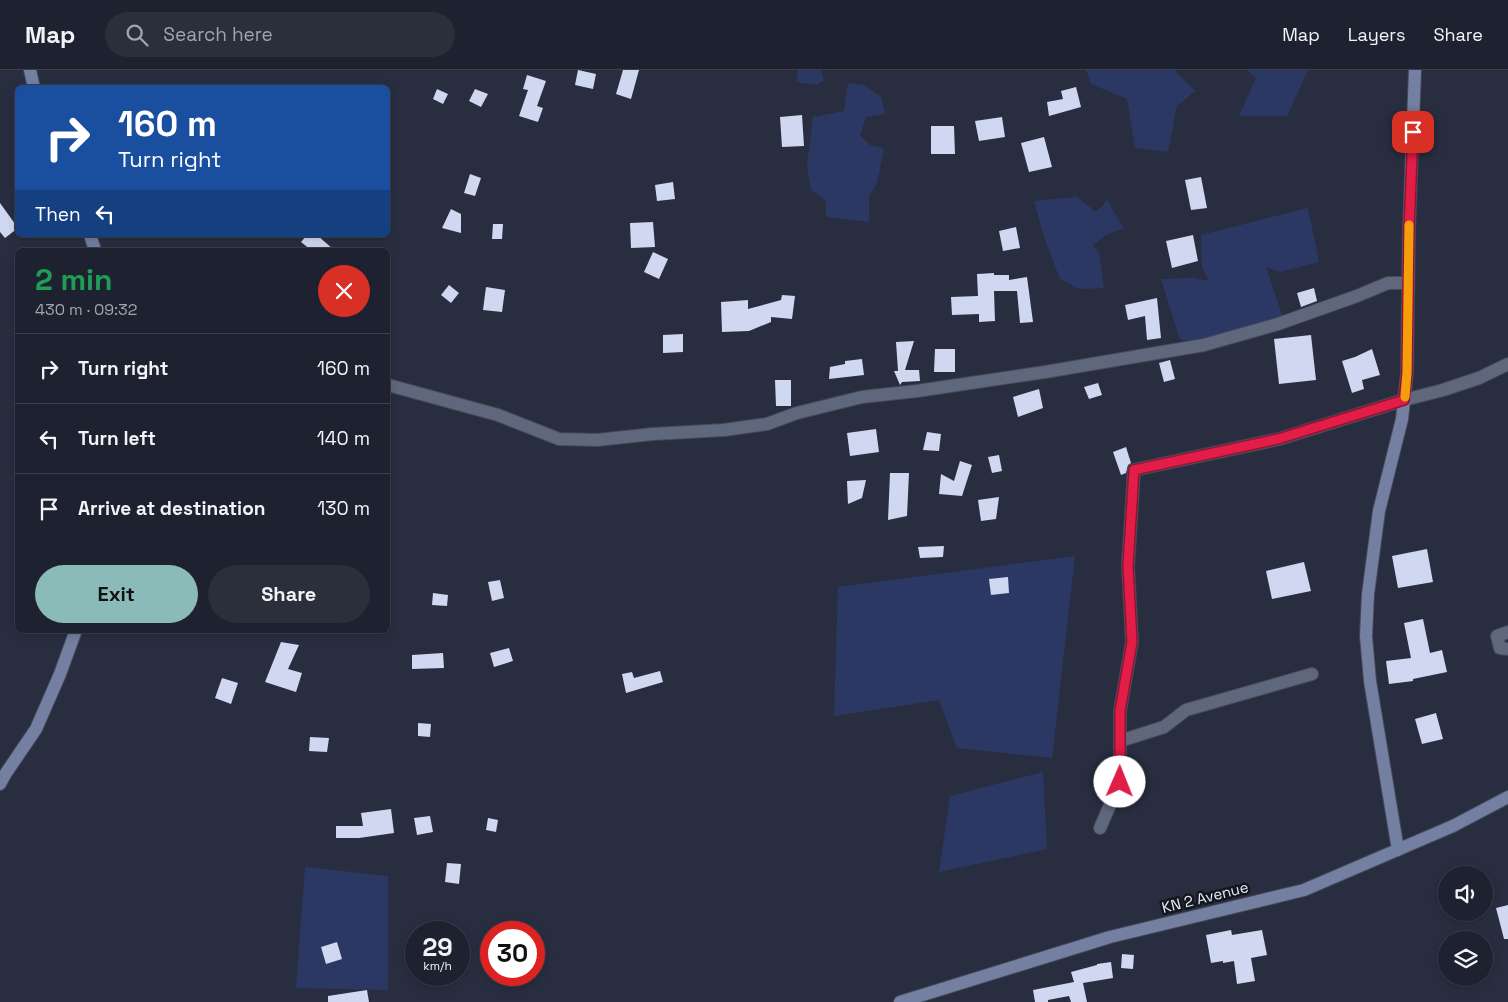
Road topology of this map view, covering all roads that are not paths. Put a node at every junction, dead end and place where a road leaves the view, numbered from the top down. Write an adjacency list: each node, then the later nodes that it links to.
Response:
1 (30, 70): 3 (main road)
2 (1415, 70): 4 (main road)
3 (33, 85)
4 (1408, 283): 6 (street); 7 (main road)
5 (1508, 364): 7 (street)
6 (390, 386)
7 (1404, 400): 12 (street); 16 (main road)
8 (1508, 632): 10 (street)
9 (75, 633): 13 (main road)
10 (1508, 649)
11 (1312, 674): 12 (street)
12 (1120, 741): 15 (street)
13 (0, 784)
14 (1508, 797): 16 (main road, KN 2 Avenue)
15 (1100, 828)
16 (1398, 850): 17 (main road, KN 2 Avenue)
17 (900, 1002)

